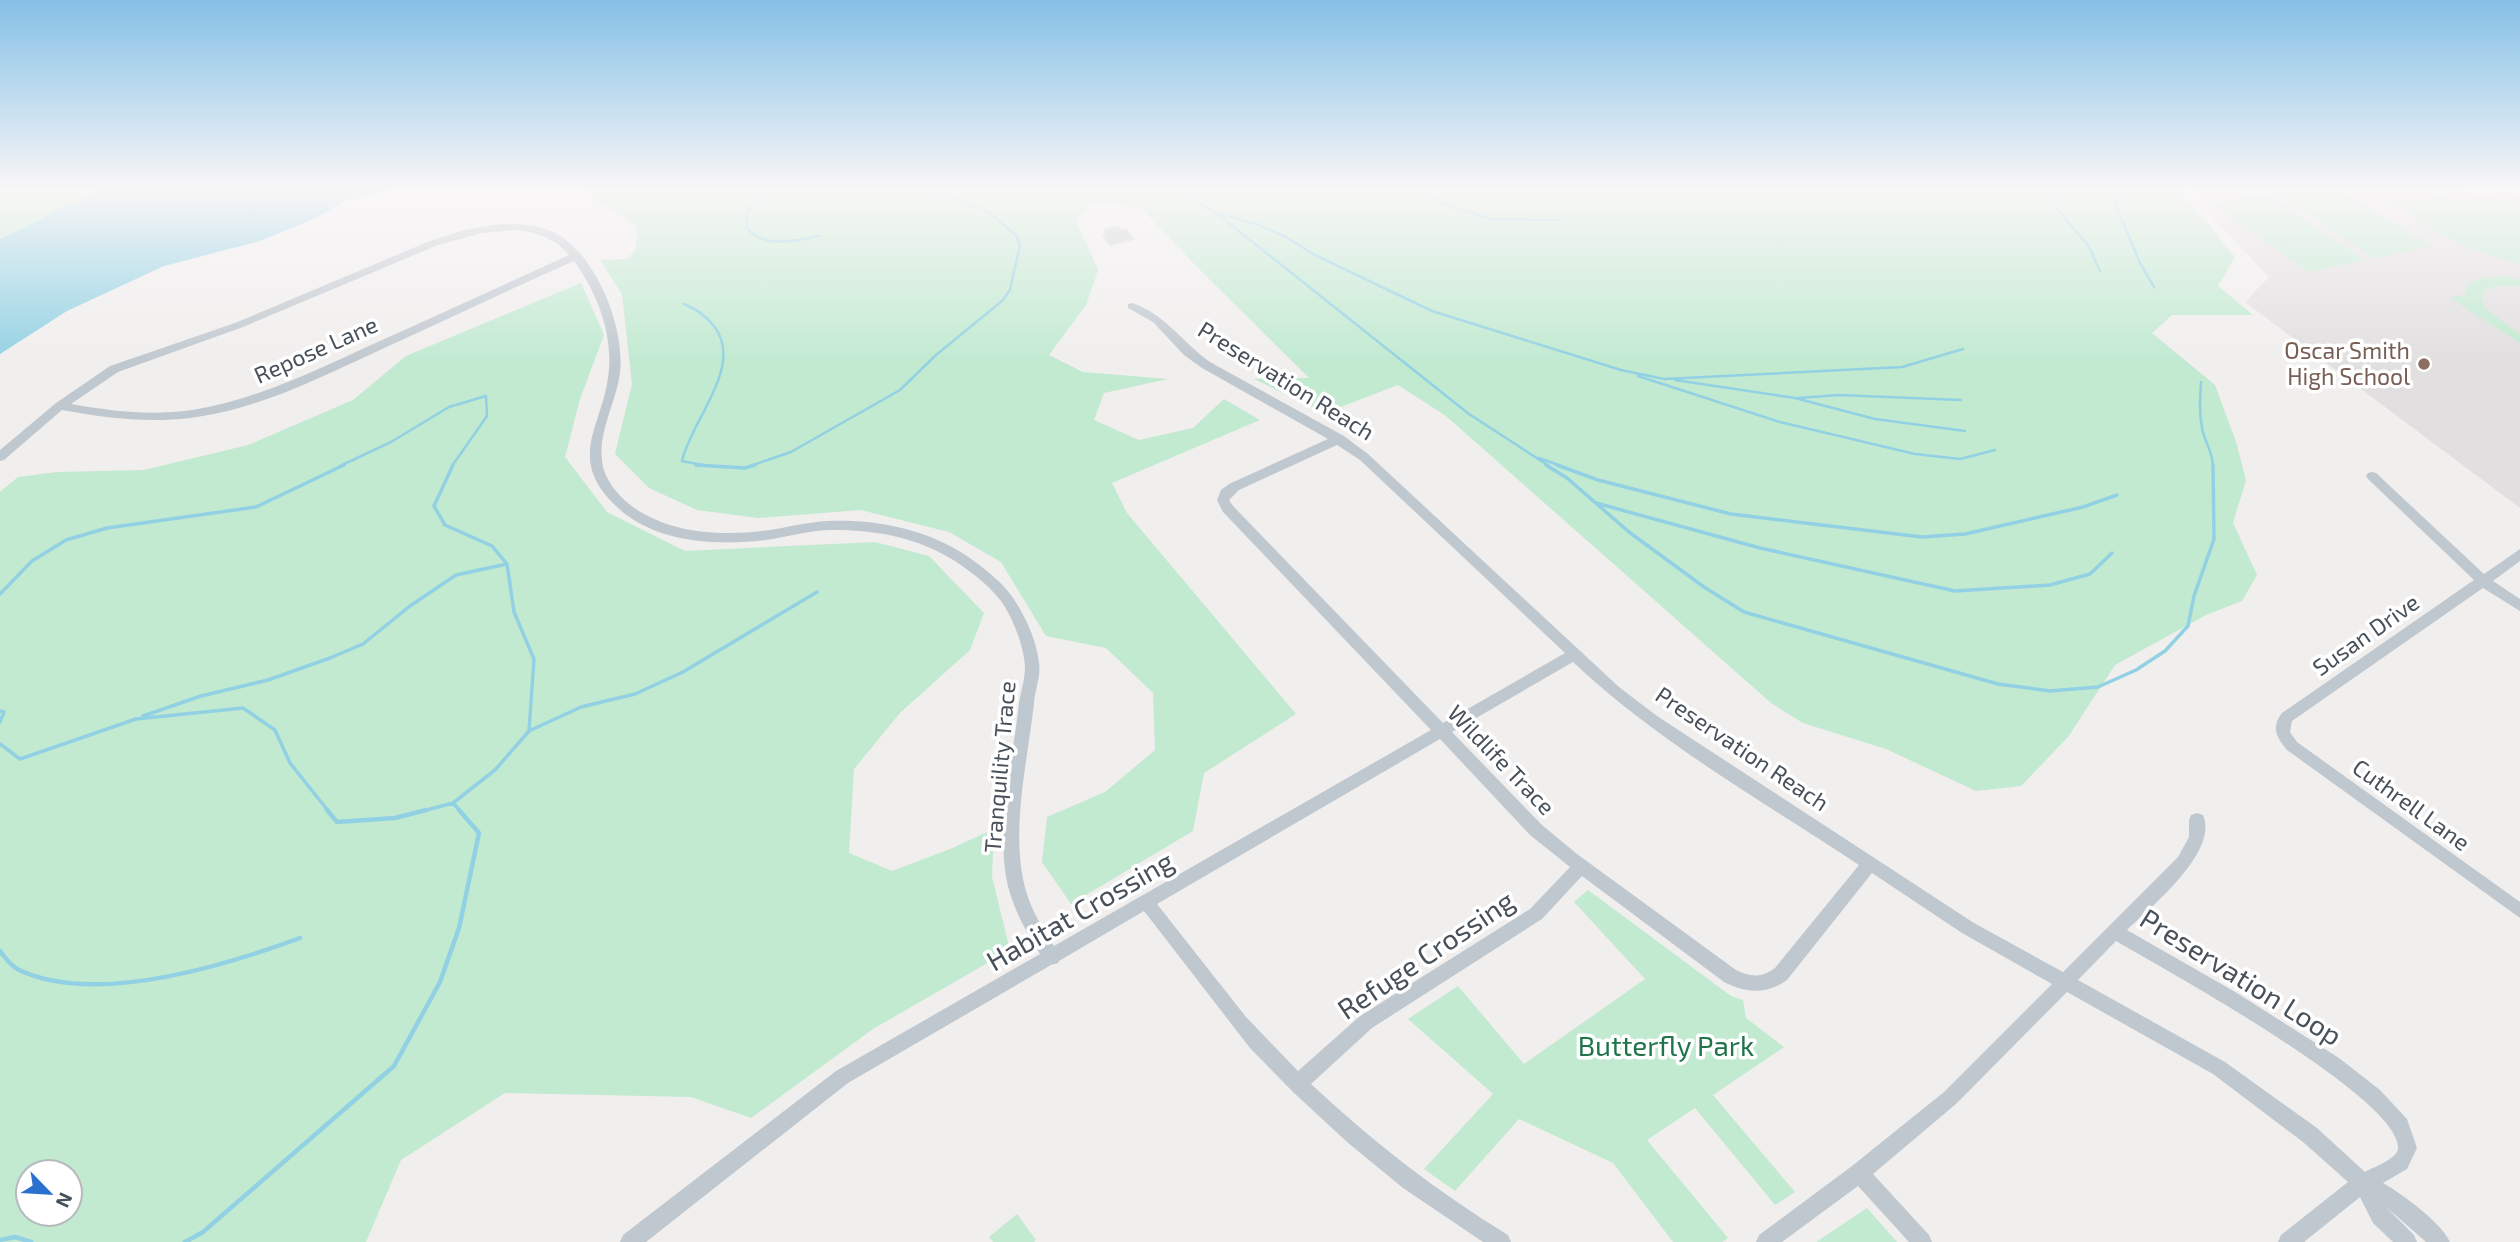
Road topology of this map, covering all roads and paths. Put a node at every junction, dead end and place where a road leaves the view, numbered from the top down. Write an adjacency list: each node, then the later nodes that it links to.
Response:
1 (427, 247): 5 (street, Tranquility Trace)
2 (567, 247): 3 (street, Tranquility Trace)
3 (575, 256): 5 (street, Repose Lane); 21 (street, Tranquility Trace)
4 (1132, 306): 6 (street, Preservation Reach)
5 (60, 407): 7 (street, Tranquility Trace)
6 (1340, 439): 12 (street, Preservation Reach); 14 (street, Wildlife Trace)
7 (0, 457)
8 (2372, 476): 10 (street)
9 (2520, 554): 10 (street, Susan Drive)
10 (2483, 581): 11 (street); 13 (street, Susan Drive)
11 (2520, 606)
12 (1575, 654): 14 (street, Habitat Crossing); 16 (street, Preservation Reach)
13 (2281, 730): 19 (street, Cuthrell Lane)
14 (1443, 732): 17 (street, Wildlife Trace); 18 (street, Habitat Crossing)
15 (2197, 820): 20 (street)
16 (1869, 865): 17 (street, Wildlife Trace); 22 (street, Preservation Reach)
17 (1581, 866): 23 (street, Refuge Crossing)
18 (1147, 903): 21 (street, Habitat Crossing); 23 (street)
19 (2520, 911)
20 (2115, 932): 22 (street); 25 (street, Preservation Loop)
21 (1052, 958): 26 (street, Habitat Crossing)
22 (2065, 982): 24 (street); 25 (street, Preservation Reach)
23 (1298, 1083): 27 (street)
24 (1859, 1173): 28 (street); 29 (street)
25 (2363, 1183): 30 (street, Preservation Loop); 31 (street, Preservation Reach); 32 (street, Preservation Reach)
26 (630, 1242)
27 (1501, 1242)
28 (1766, 1242)
29 (1922, 1242)
30 (2288, 1242)
31 (2407, 1242)
32 (2440, 1242)

